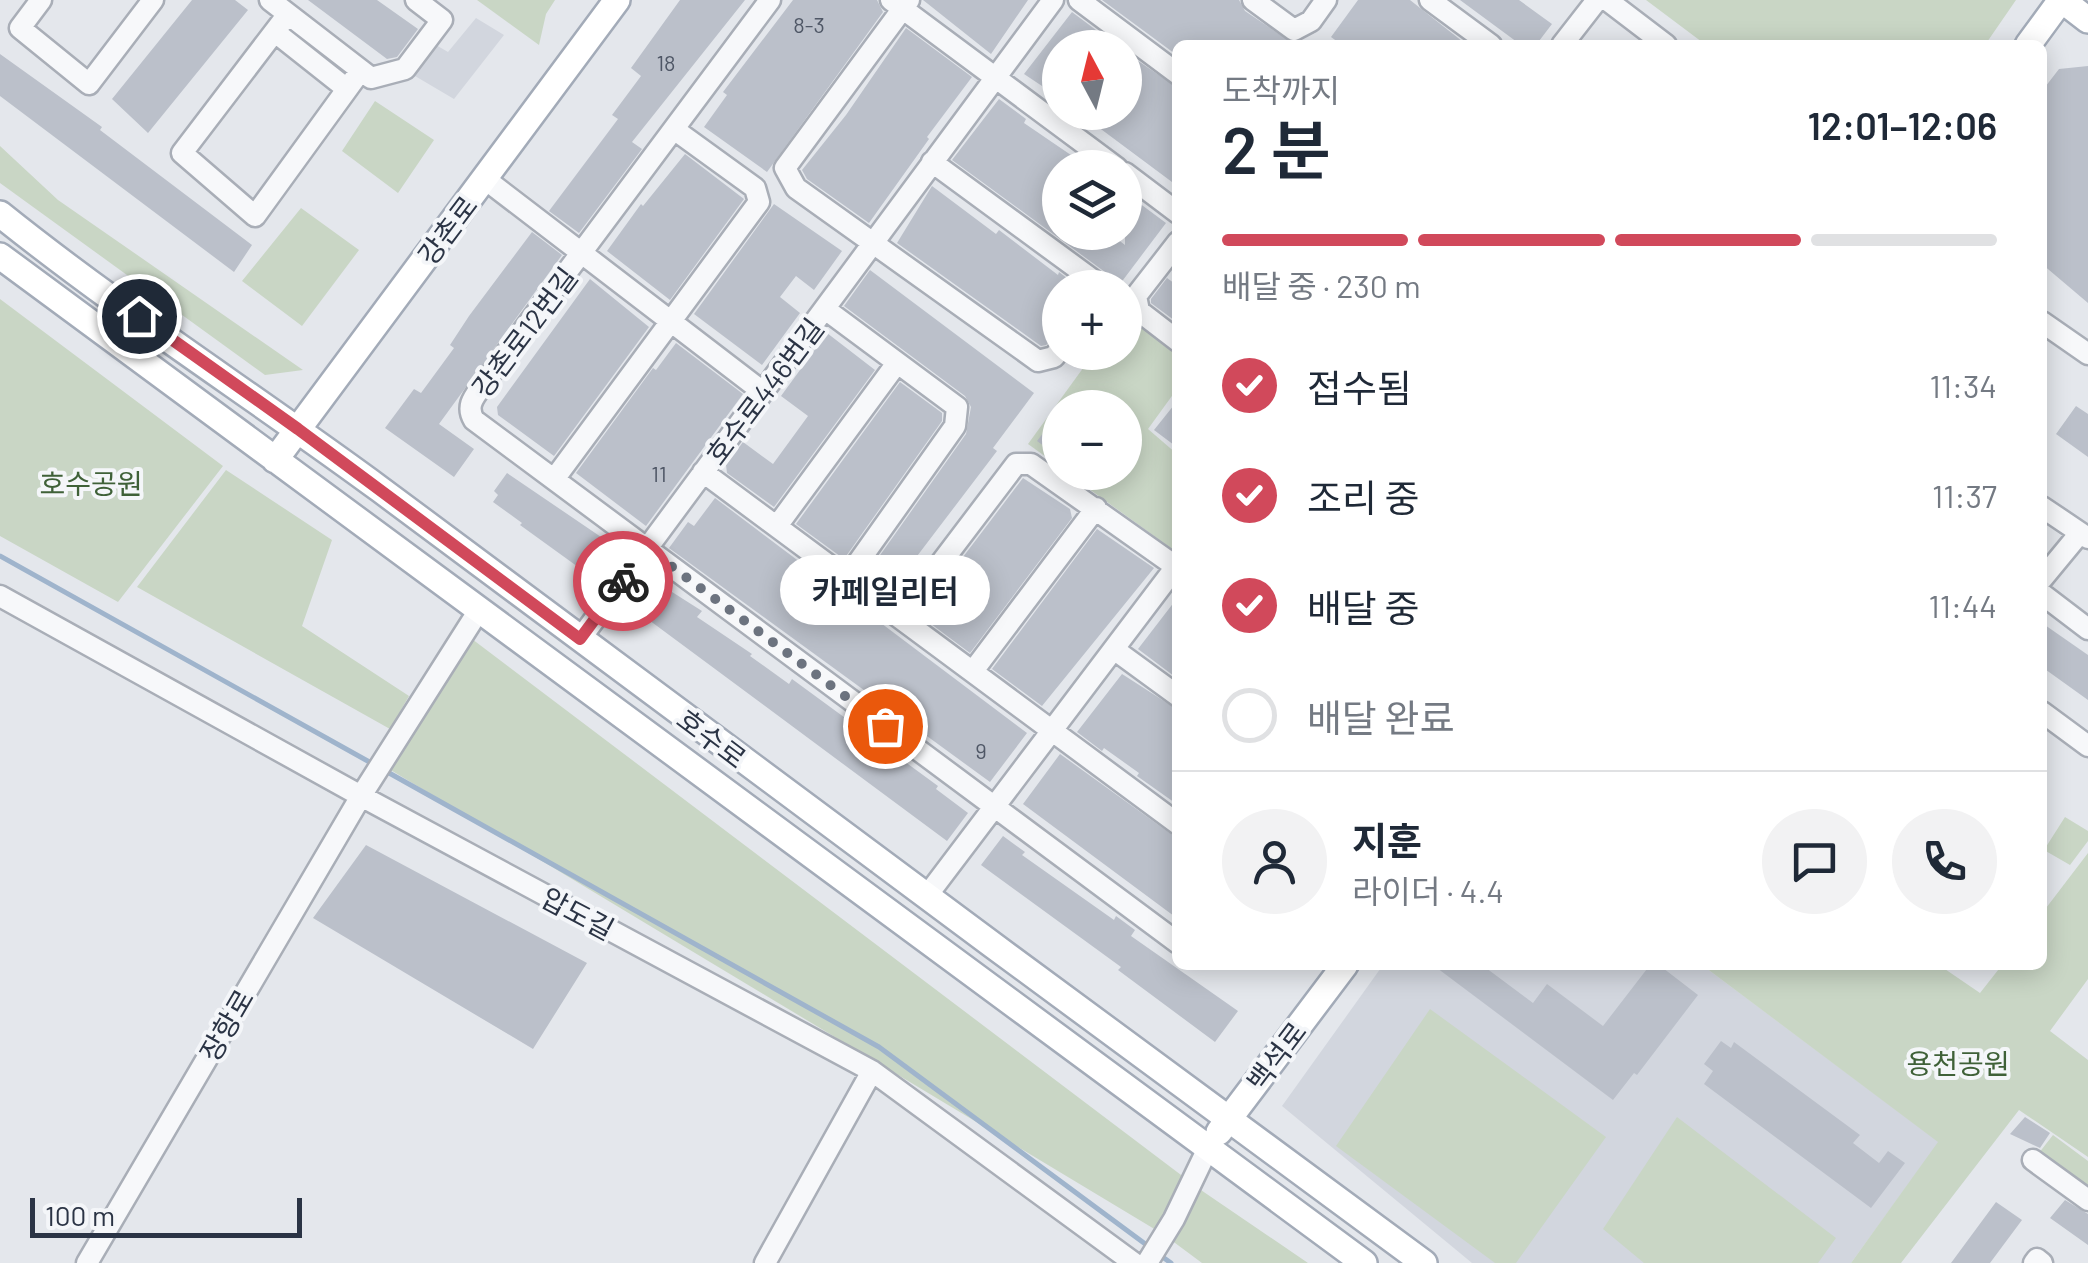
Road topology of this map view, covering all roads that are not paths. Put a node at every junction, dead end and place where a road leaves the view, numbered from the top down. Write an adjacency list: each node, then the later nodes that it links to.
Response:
1 (41, 0): 2 (street)
2 (153, 0)
3 (270, 0): 16 (street)
4 (416, 0): 23 (street)
5 (616, 0): 30 (main road, 강촌로)
6 (770, 0): 27 (street, 강촌로12번길)
7 (1053, 0): 25 (street, 호수로446번길)
8 (1079, 0): 24 (street)
9 (1254, 0): 10 (street)
10 (1326, 0)
11 (1430, 0): 19 (street)
12 (1597, 0): 20 (street)
13 (1606, 0): 21 (street)
14 (2062, 0): 17 (main road); 22 (main road)
15 (901, 3): 25 (street); 34 (street)
16 (288, 14): 18 (street); 23 (street)
17 (2088, 20)
18 (274, 32): 26 (street); 26 (street)
19 (1484, 40)
20 (1566, 40)
21 (1659, 40)
22 (2032, 40)
23 (361, 70): 26 (street)
24 (1172, 70)
25 (996, 78): 28 (street); 29 (street, 호수로446번길)
26 (347, 90)
27 (678, 125): 36 (street, 강촌로12번길); 40 (street)
28 (1093, 150)
29 (932, 162): 34 (street, 호수로446번길); 38 (street)
30 (485, 179): 36 (street, 강촌로12번길); 47 (main road, 강촌로)
31 (1142, 185): 32 (street)
32 (1172, 205)
33 (0, 214): 47 (main road, 호수로)
34 (872, 242): 39 (street, 호수로446번길); 44 (street)
35 (1172, 250): 42 (street)
36 (583, 253): 40 (street, 강촌로12번길); 50 (street, 강촌로12번길)
37 (0, 256): 48 (main road, 호수로)
38 (1075, 270)
39 (825, 310): 45 (street, 호수로446번길); 46 (street, 호수로446번길)
40 (669, 321): 46 (street, 강촌로12번길); 50 (street)
41 (2047, 325): 43 (street)
42 (1172, 337)
43 (2087, 351)
44 (1042, 360)
45 (897, 363): 53 (street); 59 (street, 호수로446번길)
46 (763, 392): 49 (street, 호수로446번길)
47 (298, 429): 48 (main road, 강촌로); 65 (main road, 호수로)
48 (275, 460): 62 (main road, 호수로)
49 (704, 472): 53 (street, 호수로446번길); 55 (street, 호수로446번길)
50 (555, 478): 55 (street)
51 (1096, 508): 56 (street); 63 (street); 67 (street)
52 (2047, 511): 54 (street)
53 (777, 526): 59 (street, 호수로446번길)
54 (2084, 535): 58 (street)
55 (647, 548): 65 (street, 호수로446번길); 73 (street)
56 (1172, 562)
57 (1172, 573): 66 (street)
58 (2047, 574)
59 (847, 578): 63 (street, 호수로446번길)
60 (0, 596): 72 (street, 압도길)
61 (2047, 598): 64 (street)
62 (479, 610): 72 (street, 장항로); 80 (main road, 호수로)
63 (900, 616): 67 (street, 호수로446번길)
64 (2088, 629)
65 (580, 639): 75 (main road, 호수로)
66 (1115, 650): 68 (street); 70 (street)
67 (973, 671): 70 (street, 호수로446번길)
68 (1172, 692)
69 (2047, 716): 71 (street)
70 (1054, 731): 73 (street); 74 (street, 호수로446번길)
71 (2088, 746)
72 (364, 792): 78 (street, 압도길); 84 (street, 장항로)
73 (995, 808): 75 (street); 76 (street)
74 (1172, 820)
75 (926, 897): 79 (main road, 호수로)
76 (1172, 939)
77 (1341, 970): 79 (main road, 백석로)
78 (872, 1071): 83 (street, 압도길); 85 (street)
79 (1228, 1120): 80 (main road, 백석로); 87 (main road, 호수로)
80 (1208, 1148): 83 (street); 86 (main road, 호수로)
81 (2033, 1160): 82 (street)
82 (2088, 1200)
83 (1143, 1262)
84 (87, 1263)
85 (765, 1263)
86 (1364, 1263)
87 (1424, 1263)

